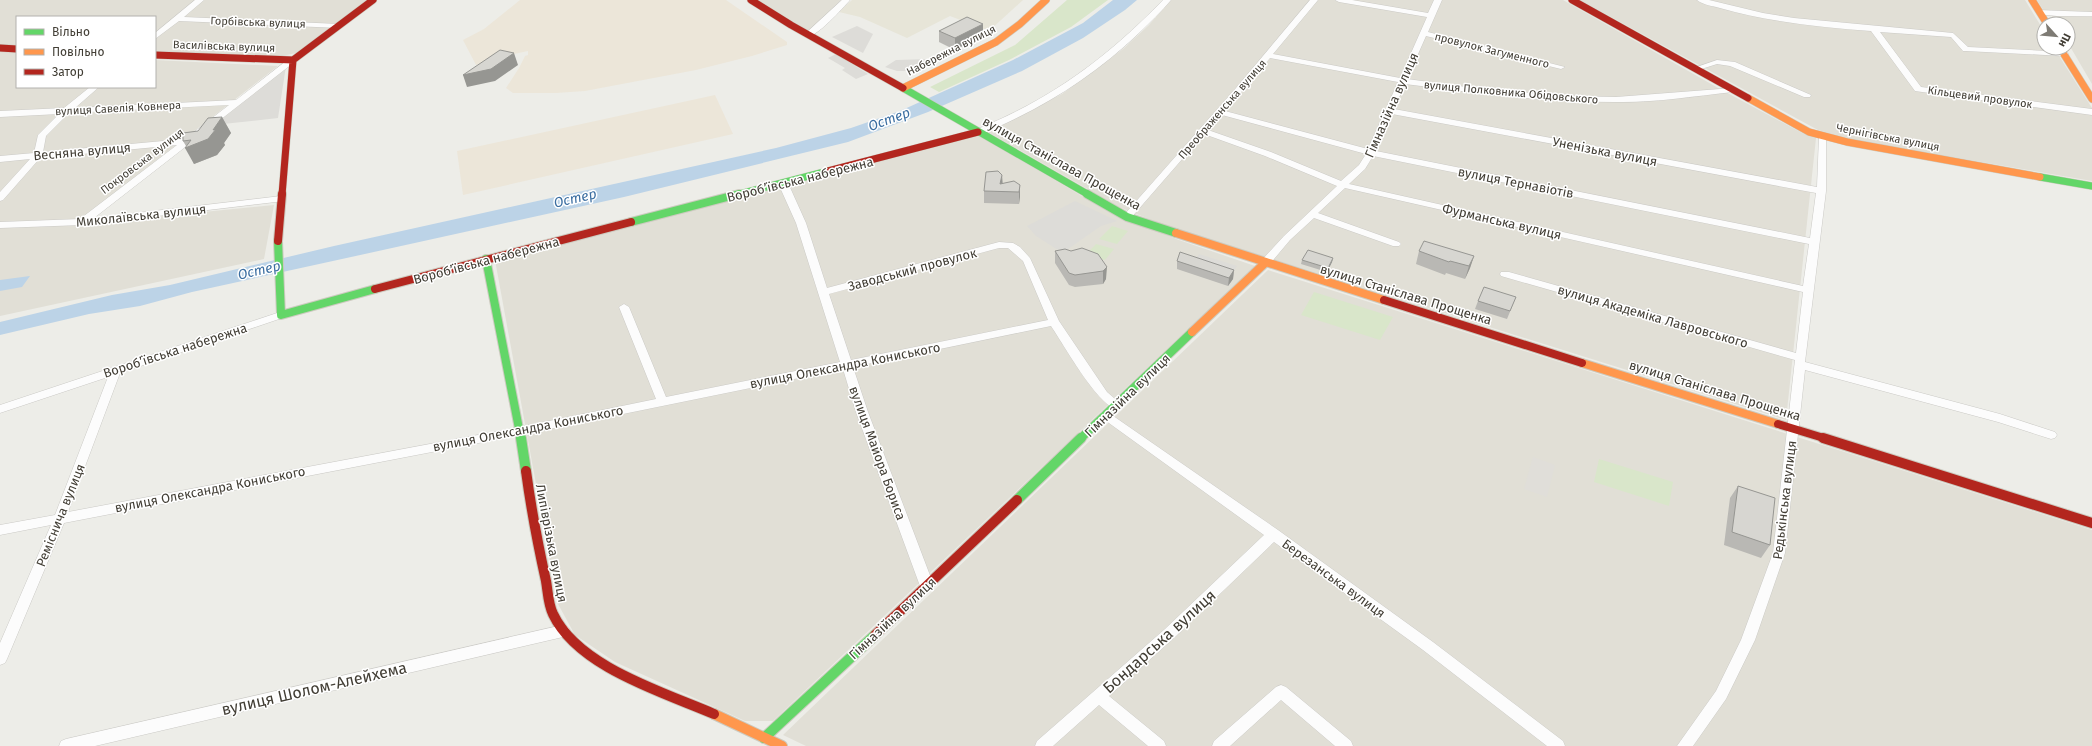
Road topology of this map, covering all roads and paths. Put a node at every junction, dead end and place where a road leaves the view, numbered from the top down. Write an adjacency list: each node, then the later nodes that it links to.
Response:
1 (200, 0): 17 (street)
2 (373, 0): 18 (street, Покровська вулиця)
3 (751, 0): 21 (street, вулиця Станіслава Прощенка)
4 (846, 0): 21 (street)
5 (1046, 0): 34 (street, Набережна вулиця)
6 (1167, 0): 45 (street)
7 (1314, 0): 27 (street, Преображенська вулиця)
8 (1339, 0): 15 (street)
9 (1438, 0): 15 (street, Гімназійна вулиця)
10 (1572, 0): 31 (street, Чернігівська вулиця)
11 (1701, 0): 19 (street)
12 (2032, 0): 13 (street)
13 (2040, 12): 14 (street); 16 (street)
14 (2092, 14)
15 (1431, 16): 20 (street, Гімназійна вулиця)
16 (2042, 16)
17 (176, 20): 18 (street, Горбівська вулиця); 22 (street)
18 (339, 26): 29 (street, Покровська вулиця)
19 (1873, 28): 25 (street); 42 (street, Кільцевий провулок)
20 (1423, 33): 30 (street, провулок Загуменного); 32 (street, Гімназійна вулиця)
21 (808, 35): 34 (street, вулиця Станіслава Прощенка)
22 (156, 36)
23 (0, 48): 24 (street)
24 (16, 49)
25 (2036, 50)
26 (156, 55): 29 (street, Василівська вулиця)
27 (1268, 55): 32 (street, вулиця Полковника Обідовського); 41 (street, Преображенська вулиця)
28 (2065, 56): 37 (street)
29 (293, 60): 38 (street, Покровська вулиця); 56 (street)
30 (1562, 67)
31 (1695, 69): 35 (street, Чернігівська вулиця); 36 (street)
32 (1404, 81): 35 (street, вулиця Полковника Обідовського); 40 (street, Гімназійна вулиця)
33 (94, 88): 39 (street)
34 (903, 88): 45 (street, вулиця Станіслава Прощенка)
35 (1732, 90): 46 (street, Чернігівська вулиця)
36 (1807, 95)
37 (2091, 96)
38 (236, 102): 39 (street, вулиця Савелія Ковнера); 47 (street, Покровська вулиця)
39 (66, 110): 43 (street, вулиця Савелія Ковнера); 49 (street)
40 (1390, 111): 48 (street, Гімназійна вулиця); 54 (street, Уненізька вулиця)
41 (1220, 112): 44 (street, Преображенська вулиця); 48 (street, вулиця Тернавіотів)
42 (2092, 112)
43 (0, 114)
44 (1203, 131): 52 (street, Фурманська вулиця); 58 (street, Преображенська вулиця)
45 (978, 132): 51 (street, Воробʼївська набережна); 58 (street, вулиця Станіслава Прощенка)
46 (1823, 136): 53 (street, Чернігівська вулиця); 54 (street, Редькінська вулиця)
47 (188, 141): 49 (street, Весняна вулиця); 59 (street, Покровська вулиця)
48 (1371, 153): 52 (street, Гімназійна вулиця); 61 (street, вулиця Тернавіотів)
49 (38, 155): 50 (street, Весняна вулиця); 55 (street)
50 (0, 159)
51 (783, 183): 63 (street, Воробʼївська набережна); 67 (street, вулиця Майора Бориса)
52 (1342, 185): 57 (street, Гімназійна вулиця); 66 (street, Фурманська вулиця)
53 (2092, 186)
54 (1821, 191): 61 (street, Редькінська вулиця)
55 (0, 198)
56 (281, 199): 59 (street, Миколаївська вулиця); 69 (street)
57 (1311, 214): 62 (street); 64 (street, Гімназійна вулиця)
58 (1127, 217): 64 (street, вулиця Станіслава Прощенка)
59 (81, 222): 60 (street, Миколаївська вулиця)
60 (0, 225)
61 (1814, 242): 66 (street, Редькінська вулиця)
62 (1396, 244)
63 (486, 259): 69 (street, Воробʼївська набережна); 79 (street, Липіврізька вулиця)
64 (1265, 263): 75 (street, Гімназійна вулиця); 78 (street, вулиця Станіслава Прощенка)
65 (1505, 274): 71 (street, вулиця Академіка Лавровського)
66 (1808, 290): 71 (street, Редькінська вулиця)
67 (824, 292): 70 (street, Заводський провулок); 72 (street, вулиця Майора Бориса)
68 (624, 307): 74 (street)
69 (281, 315): 73 (street, Воробʼївська набережна)
70 (1054, 322): 72 (street, вулиця Олександра Кониського); 75 (street)
71 (1801, 361): 78 (street, Редькінська вулиця); 80 (street, вулиця Академіка Лавровського)
72 (847, 365): 74 (street, вулиця Олександра Кониського); 85 (street, вулиця Майора Бориса)
73 (116, 370): 76 (street, Воробʼївська набережна); 81 (street, Реміснича вулиця)
74 (662, 401): 79 (street, вулиця Олександра Кониського)
75 (1116, 406): 77 (street, Гімназійна вулиця)
76 (0, 409)
77 (1106, 415): 84 (street, Березанська вулиця); 85 (street, Гімназійна вулиця)
78 (1793, 428): 82 (street, вулиця Станіслава Прощенка); 97 (street, Редькінська вулиця)
79 (520, 431): 81 (street, вулиця Олександра Кониського); 86 (street, Липіврізька вулиця)
80 (2051, 435)
81 (60, 518): 83 (street, вулиця Олександра Кониського); 87 (street, Реміснича вулиця)
82 (2092, 523)
83 (0, 530)
84 (1274, 534): 88 (street, Бондарська вулиця); 96 (street, Березанська вулиця)
85 (926, 586): 89 (street, Гімназійна вулиця)
86 (563, 631): 89 (street, Липіврізька вулиця); 90 (street, вулиця Шолом-Алейхема)
87 (0, 659)
88 (1098, 696): 92 (street, Бондарська вулиця); 93 (street)
89 (760, 742): 91 (street, Липіврізька вулиця)
90 (66, 746)
91 (782, 746)
92 (1042, 746)
93 (1159, 746)
94 (1219, 746): 95 (street)
95 (1346, 746)
96 (1558, 746)
97 (1684, 746)

